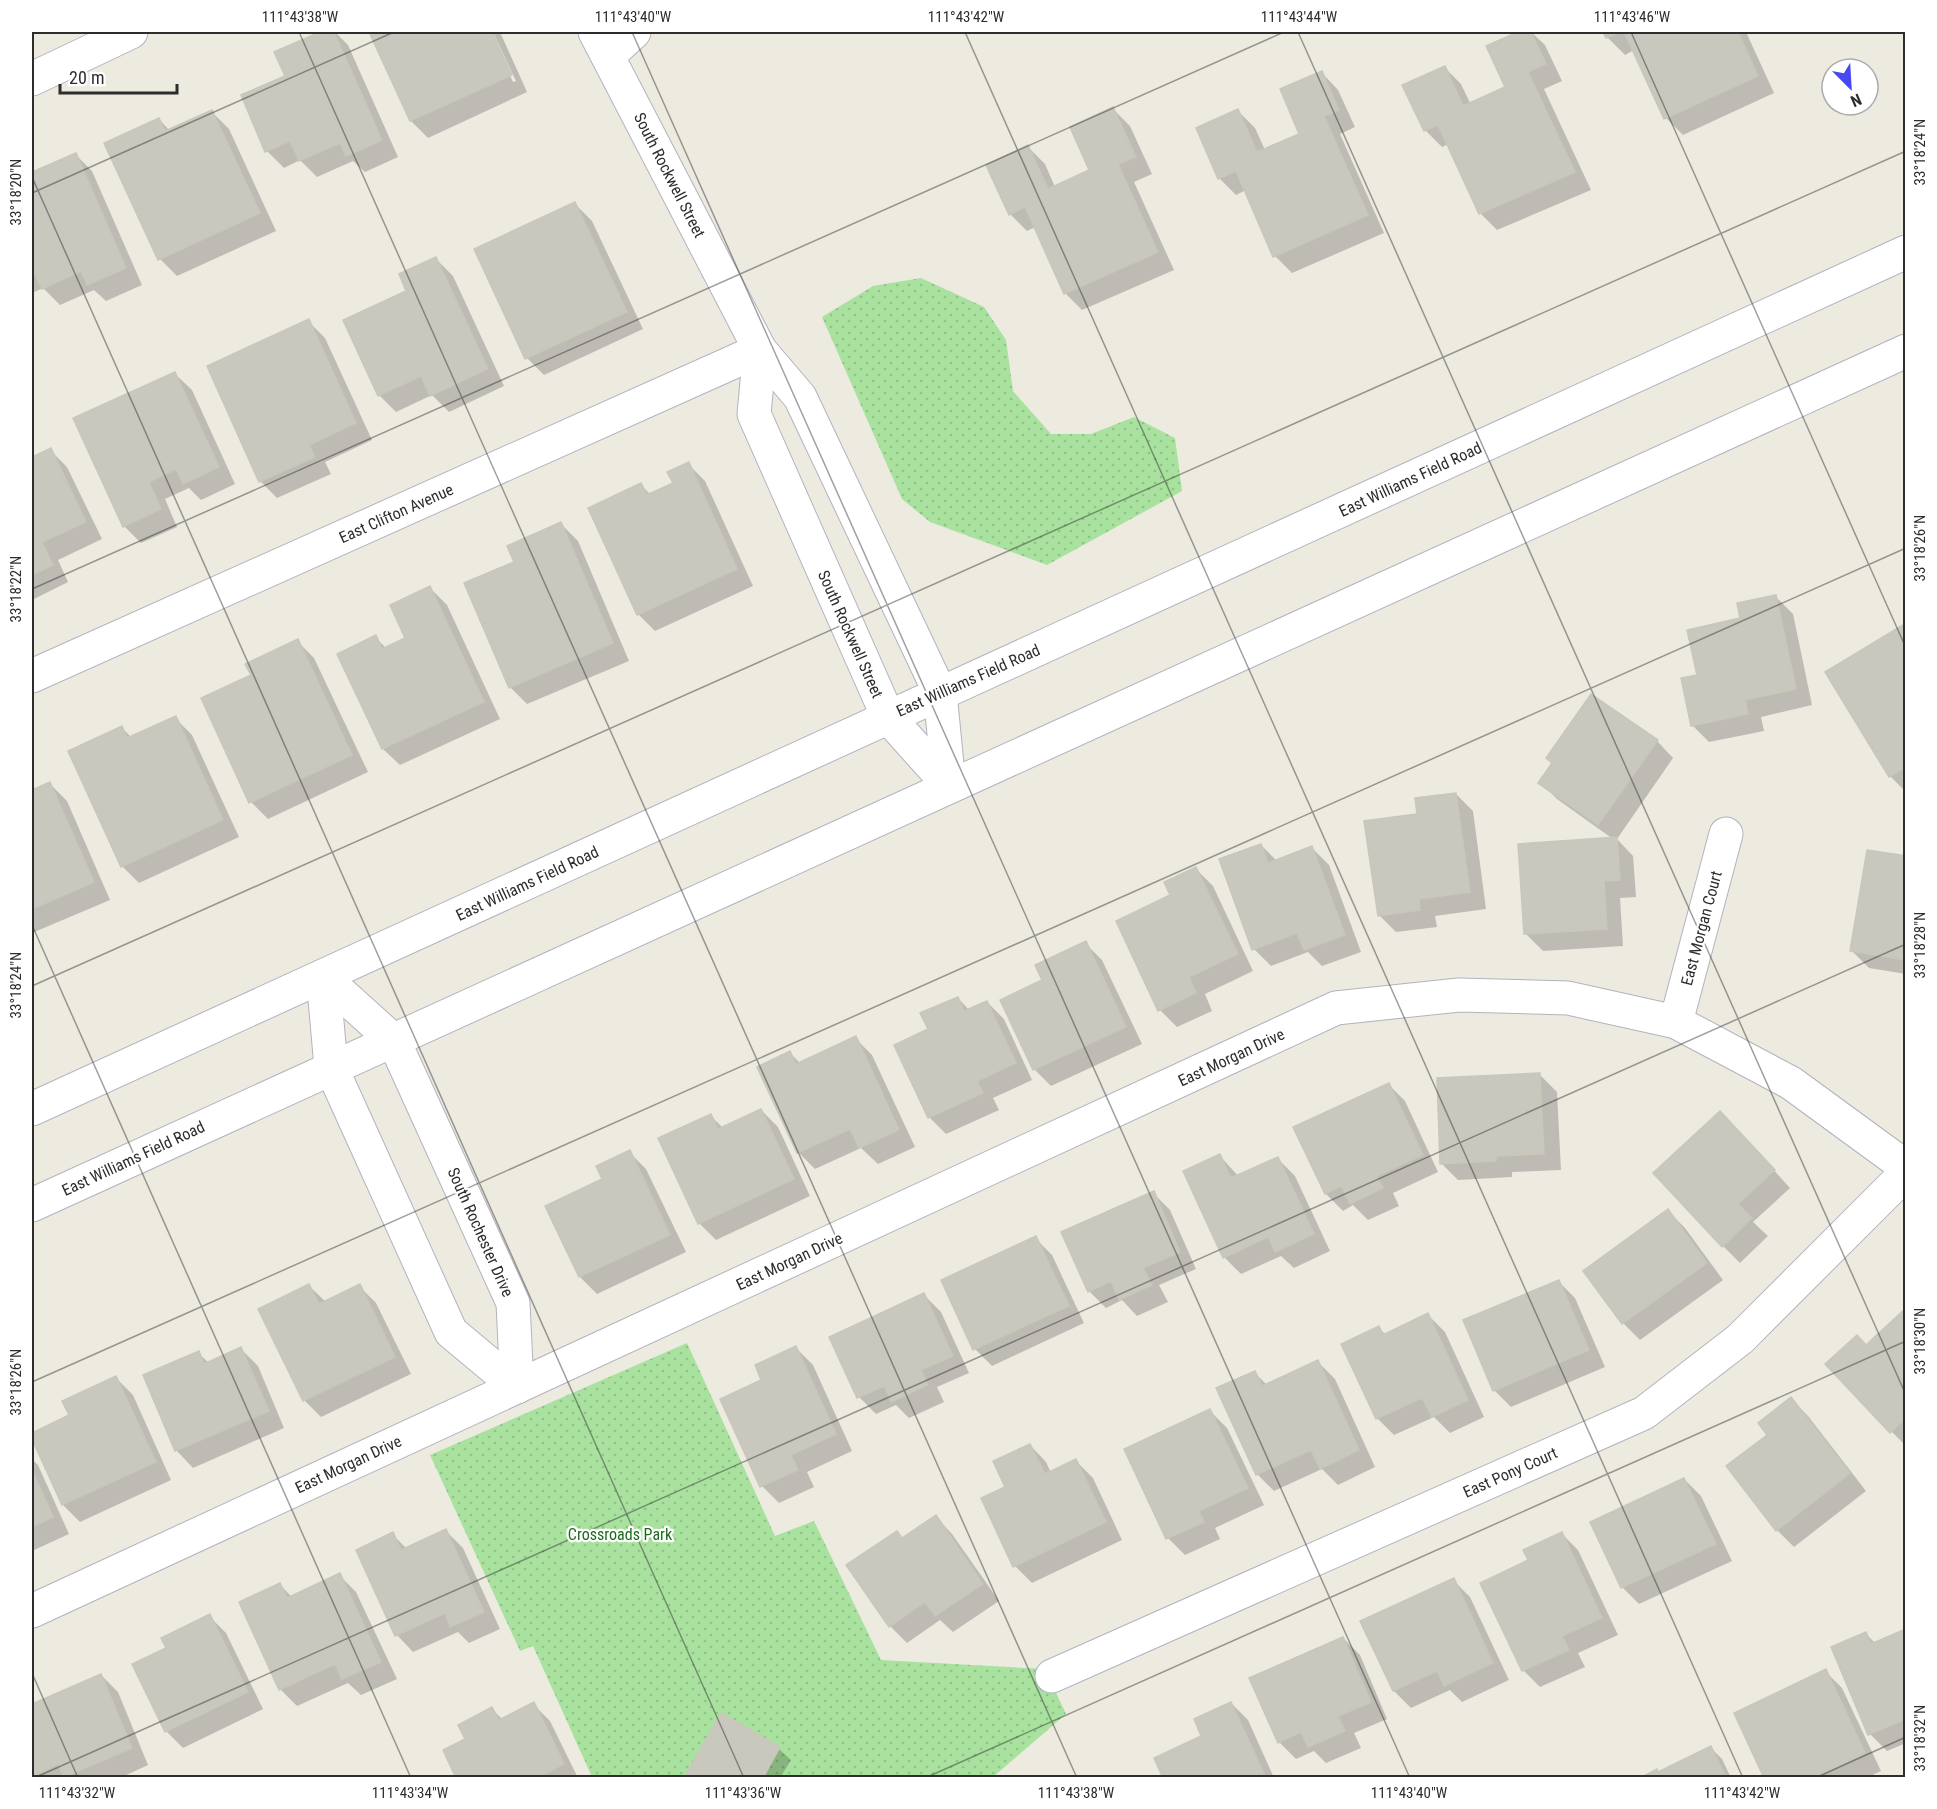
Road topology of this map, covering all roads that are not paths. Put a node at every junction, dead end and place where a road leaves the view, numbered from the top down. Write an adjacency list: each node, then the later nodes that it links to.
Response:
1 (131, 32): 4 (street)
2 (634, 32): 3 (street)
3 (602, 43): 6 (street, South Rockwell Street)
4 (32, 79)
5 (1905, 252): 9 (street, East Williams Field Road)
6 (760, 350): 8 (street, East Clifton Avenue); 9 (street, South Rockwell Street); 10 (street, South Rockwell Street)
7 (1905, 351): 11 (street, East Williams Field Road)
8 (32, 676)
9 (940, 693): 10 (street, East Williams Field Road); 11 (street, South Rockwell Street)
10 (888, 717): 11 (street, South Rockwell Street); 13 (street, East Williams Field Road)
11 (949, 785): 15 (street, East Williams Field Road)
12 (1726, 834): 14 (street, East Morgan Court)
13 (323, 977): 15 (street, South Rochester Drive); 16 (street); 17 (street, East Williams Field Road)
14 (1676, 1022): 18 (street, East Morgan Drive); 21 (street, East Morgan Drive)
15 (394, 1041): 16 (street, East Williams Field Road); 21 (street, South Rochester Drive)
16 (331, 1067): 20 (street, East Williams Field Road); 21 (street)
17 (32, 1109)
18 (1905, 1167)
19 (1905, 1173): 23 (street, East Pony Court)
20 (32, 1204)
21 (517, 1387): 22 (street, East Morgan Drive)
22 (32, 1611)
23 (1052, 1676)

